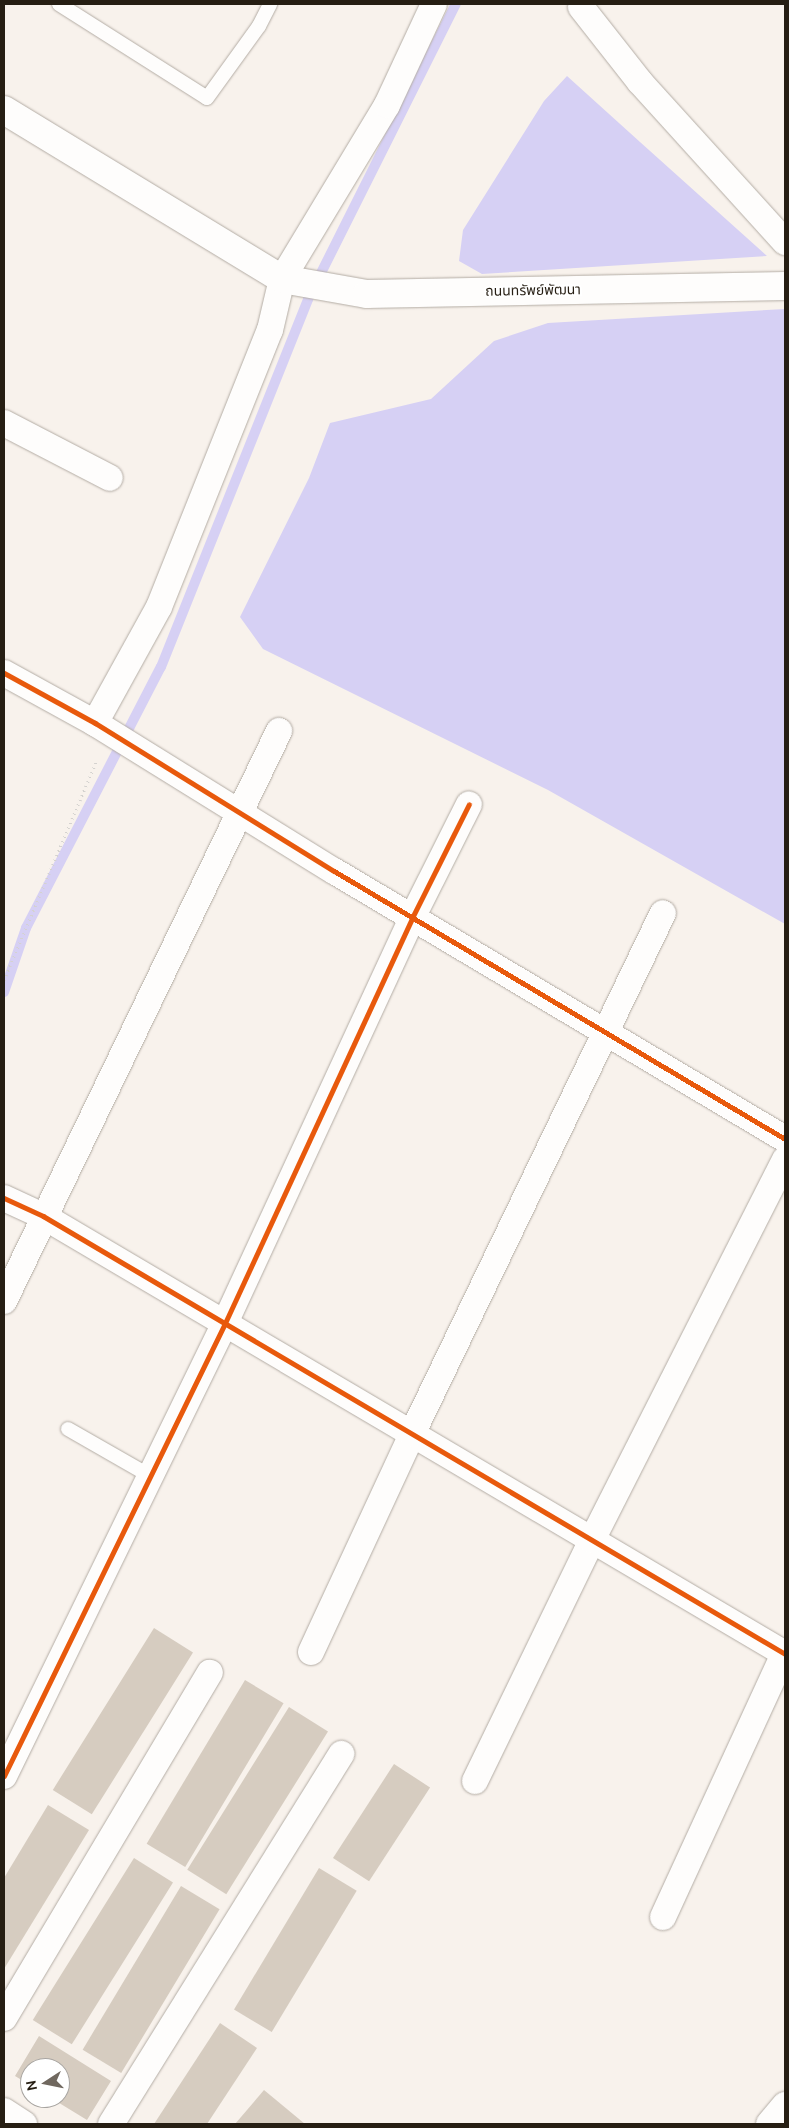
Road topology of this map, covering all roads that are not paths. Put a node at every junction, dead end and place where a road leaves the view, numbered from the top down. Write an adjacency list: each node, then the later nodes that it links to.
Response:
1 (59, 4): 2 (lane)
2 (270, 4)
3 (434, 4): 7 (street)
4 (581, 7): 6 (street)
5 (4, 110): 7 (street)
6 (785, 242)
7 (282, 279): 8 (street, ถนนทรัพย์พัฒนา); 13 (street)
8 (785, 286)
9 (4, 423): 10 (street)
10 (110, 478)
11 (4, 673): 13 (street)
12 (279, 731): 15 (street)
13 (113, 735): 15 (street)
14 (469, 804): 17 (street)
15 (238, 811): 17 (street); 22 (street)
16 (663, 913): 18 (street)
17 (412, 918): 18 (street); 24 (street)
18 (605, 1032): 19 (street); 26 (street)
19 (785, 1139)
20 (785, 1159): 28 (street)
21 (4, 1198): 22 (street)
22 (43, 1216): 23 (street); 24 (street)
23 (4, 1301)
24 (225, 1323): 26 (street); 27 (street)
25 (68, 1430): 27 (lane)
26 (412, 1434): 28 (street); 29 (street)
27 (150, 1476): 33 (street)
28 (592, 1540): 30 (street); 34 (street)
29 (311, 1652)
30 (785, 1653): 35 (street)
31 (210, 1673): 36 (street)
32 (341, 1754): 40 (street)
33 (4, 1776)
34 (475, 1781)
35 (663, 1917)
36 (4, 2018)
37 (785, 2105): 41 (street)
38 (4, 2111): 39 (street)
39 (24, 2124)
40 (110, 2124)
41 (770, 2124)

